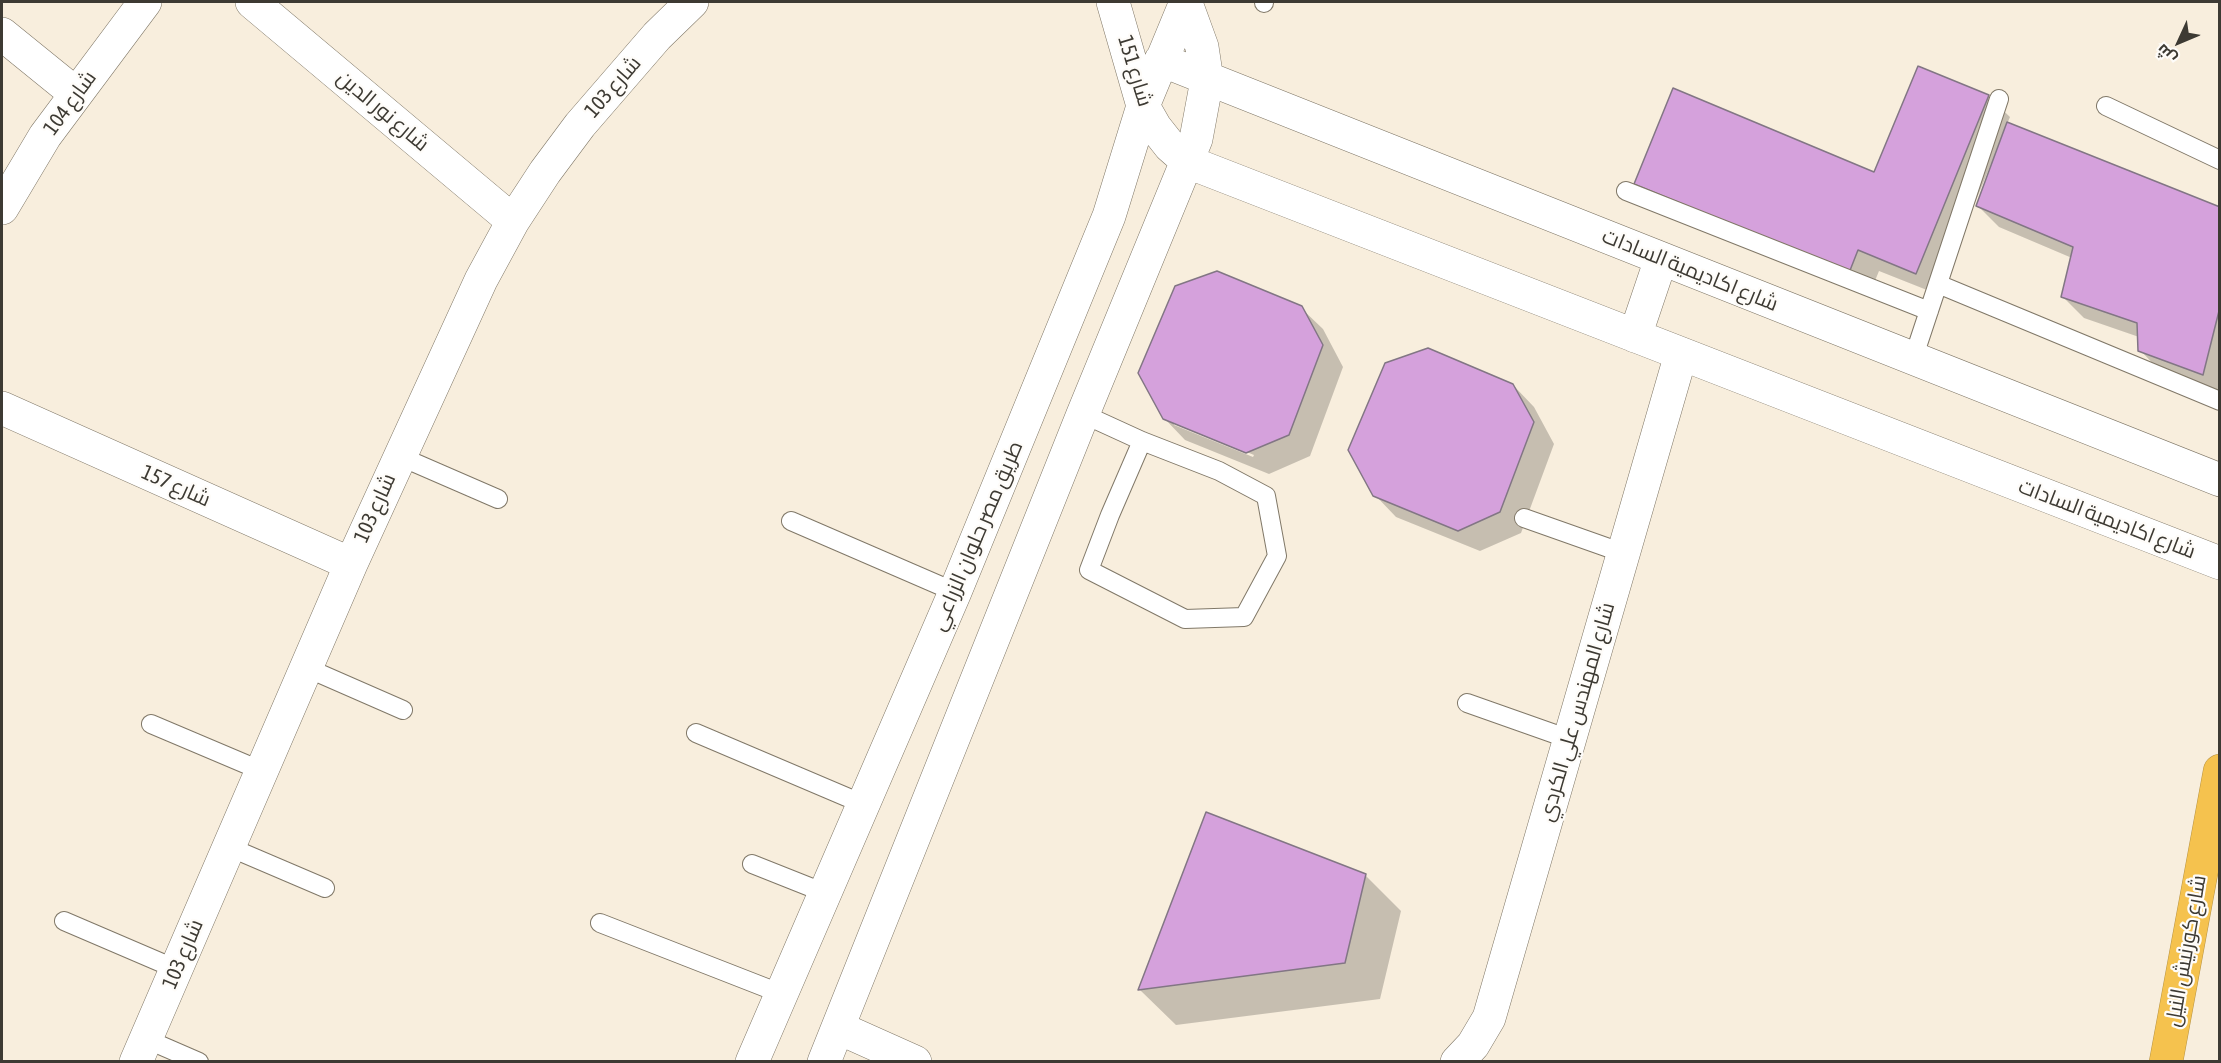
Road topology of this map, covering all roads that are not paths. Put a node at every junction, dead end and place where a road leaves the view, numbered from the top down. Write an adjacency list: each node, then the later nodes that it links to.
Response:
1 (146, 2): 9 (street, شارع 104)
2 (252, 2): 17 (street, شارع نور الدين)
3 (692, 2): 17 (street, شارع 103)
4 (1113, 2): 11 (street, شارع 151)
5 (1186, 2): 7 (street, طريق مصر حلوان الزراعي); 8 (street, طريق مصر حلوان الزراعي)
6 (2, 34): 9 (street)
7 (1161, 60): 8 (street, شارع اكاديمية السادات); 11 (street, طريق مصر حلوان الزراعي)
8 (1207, 80): 14 (street, طريق مصر حلوان الزراعي); 18 (street, شارع اكاديمية السادات)
9 (76, 94): 16 (street, شارع 104)
10 (1999, 99): 19 (lane)
11 (1143, 106): 14 (street, شارع 151); 36 (street, طريق مصر حلوان الزراعي)
12 (2106, 106): 13 (lane)
13 (2220, 160)
14 (1188, 162): 21 (street, شارع اكاديمية السادات); 26 (street, طريق مصر حلوان الزراعي)
15 (1626, 191): 20 (lane)
16 (2, 208)
17 (513, 221): 28 (street, شارع 103)
18 (1661, 259): 21 (street); 23 (street, شارع اكاديمية السادات)
19 (1938, 284): 20 (lane); 24 (lane)
20 (1929, 311): 23 (lane)
21 (1635, 336): 22 (street, شارع اكاديمية السادات)
22 (1680, 354): 33 (street, شارع المهندس علي الكردي); 34 (street, شارع اكاديمية السادات)
23 (1913, 359): 29 (street, شارع اكاديمية السادات)
24 (2220, 402)
25 (2, 408): 35 (street, شارع 157)
26 (1083, 414): 27 (lane); 54 (street, طريق مصر حلوان الزراعي)
27 (1142, 441): 27 (lane)
28 (399, 456): 30 (lane); 35 (street, شارع 103)
29 (2220, 480)
30 (498, 499)
31 (1524, 518): 33 (lane)
32 (791, 521): 36 (lane)
33 (1623, 553): 42 (street, شارع المهندس علي الكردي)
34 (2220, 563)
35 (351, 564): 37 (street, شارع 103)
36 (955, 592): 45 (street, طريق مصر حلوان الزراعي)
37 (307, 668): 39 (lane); 43 (street, شارع 103)
38 (1467, 703): 42 (lane)
39 (404, 710)
40 (151, 724): 43 (lane)
41 (696, 733): 45 (lane)
42 (1569, 739): 60 (street, شارع المهندس علي الكردي)
43 (262, 771): 46 (street, شارع 103)
44 (2220, 771): 61 (highway, شارع كورنيش النيل)
45 (863, 804): 49 (street, طريق مصر حلوان الزراعي)
46 (229, 847): 48 (lane); 52 (street, شارع 103)
47 (752, 864): 49 (lane)
48 (325, 888)
49 (825, 893): 53 (street, طريق مصر حلوان الزراعي)
50 (64, 921): 52 (lane)
51 (600, 923): 53 (lane)
52 (176, 969): 55 (street, شارع 103)
53 (782, 994): 57 (street, طريق مصر حلوان الزراعي)
54 (839, 1028): 58 (street, طريق مصر حلوان الزراعي); 59 (street)
55 (141, 1050): 56 (lane)
56 (199, 1062)
57 (752, 1062)
58 (824, 1062)
59 (915, 1062)
60 (1457, 1062)
61 (2166, 1062)

